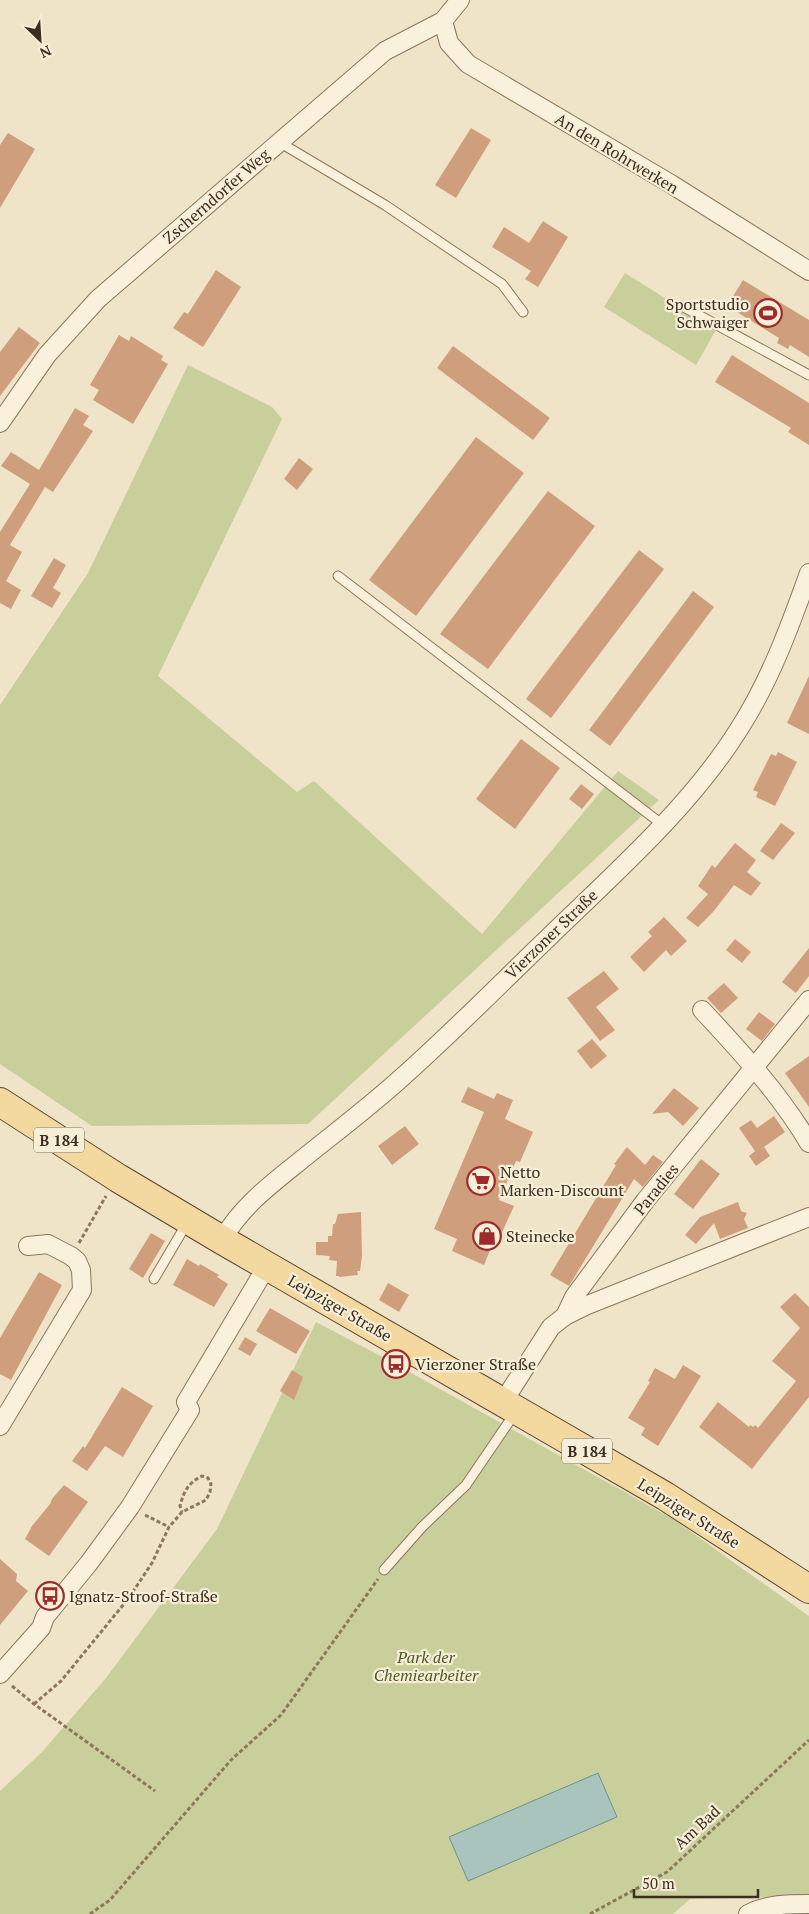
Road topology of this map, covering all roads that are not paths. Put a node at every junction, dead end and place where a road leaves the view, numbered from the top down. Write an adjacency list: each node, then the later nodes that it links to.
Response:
1 (460, 0): 2 (street, Zscherndorfer Weg)
2 (443, 21): 3 (street, Zscherndorfer Weg); 4 (street, An den Rohrwerken)
3 (279, 142): 6 (lane); 8 (street, Zscherndorfer Weg)
4 (809, 271)
5 (682, 306): 7 (lane)
6 (523, 312)
7 (809, 375)
8 (0, 423)
9 (809, 572): 11 (street, Vierzoner Straße)
10 (338, 576): 11 (lane)
11 (663, 825): 20 (street, Vierzoner Straße)
12 (809, 1000): 14 (street, Paradies)
13 (702, 1010): 14 (street)
14 (756, 1068): 16 (street); 24 (street, Paradies)
15 (0, 1102): 19 (main road, Leipziger Straße / B 184)
16 (802, 1116): 17 (street)
17 (809, 1143)
18 (809, 1217): 24 (street, Paradies)
19 (189, 1220): 20 (main road, Leipziger Straße / B 184); 23 (lane)
20 (222, 1240): 22 (main road, Leipziger Straße / B 184)
21 (28, 1246): 26 (street)
22 (267, 1266): 25 (main road, Leipziger Straße / B 184); 29 (street)
23 (154, 1279)
24 (565, 1316): 25 (street, Paradies)
25 (510, 1406): 27 (lane); 28 (main road, Leipziger Straße / B 184)
26 (0, 1426)
27 (384, 1570)
28 (809, 1589)
29 (3, 1677)
30 (809, 1904): 31 (street)
31 (748, 1914)

